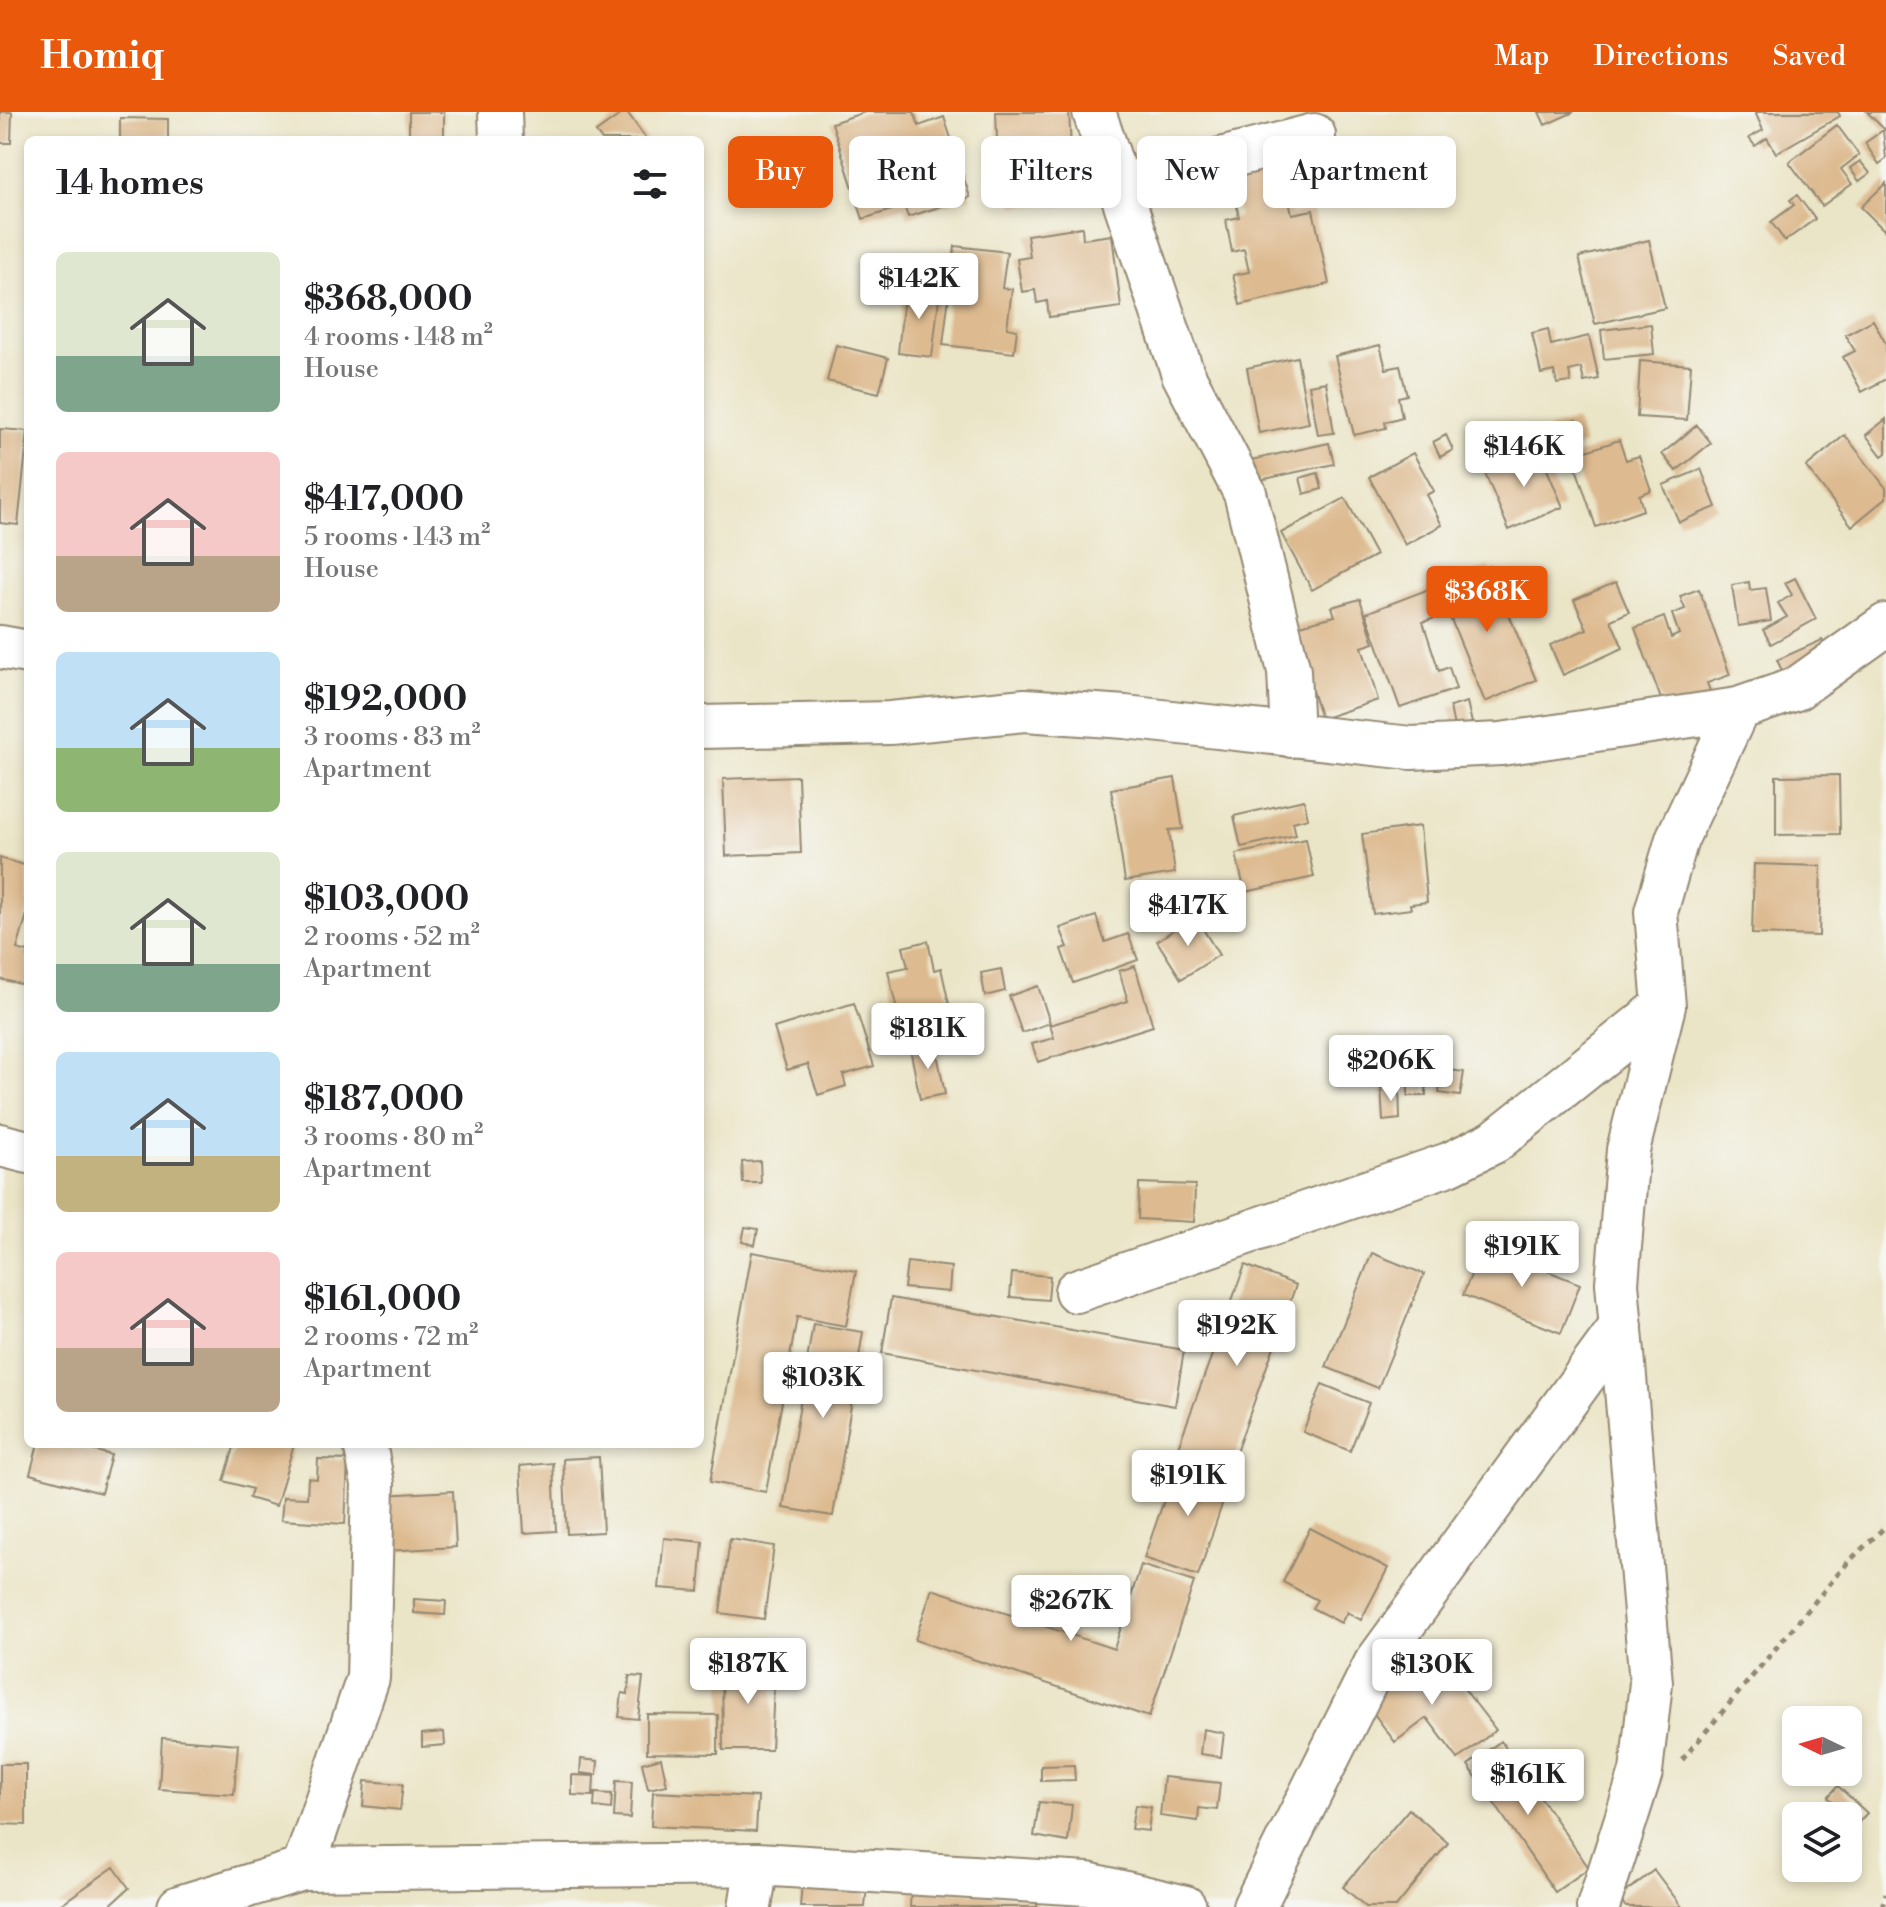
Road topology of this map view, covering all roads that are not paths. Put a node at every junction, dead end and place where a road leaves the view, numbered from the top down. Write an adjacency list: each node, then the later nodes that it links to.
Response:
1 (500, 112): 4 (street)
2 (1094, 112): 5 (street)
3 (1314, 135): 6 (street)
4 (501, 136)
5 (1101, 136)
6 (1121, 185)
7 (1121, 200): 13 (street)
8 (1886, 625): 11 (street)
9 (0, 647): 10 (street)
10 (24, 651)
11 (1738, 709): 13 (street); 14 (street)
12 (704, 727): 13 (street)
13 (1292, 736)
14 (1664, 1006): 17 (street); 18 (street)
15 (0, 1145): 16 (street)
16 (24, 1151)
17 (1076, 1291)
18 (1621, 1326): 25 (street); 26 (street)
19 (366, 1448): 21 (street)
20 (757, 1864): 21 (street); 23 (street); 24 (street)
21 (303, 1869): 22 (street)
22 (179, 1907)
23 (750, 1907)
24 (1185, 1907)
25 (1254, 1907)
26 (1598, 1907)

